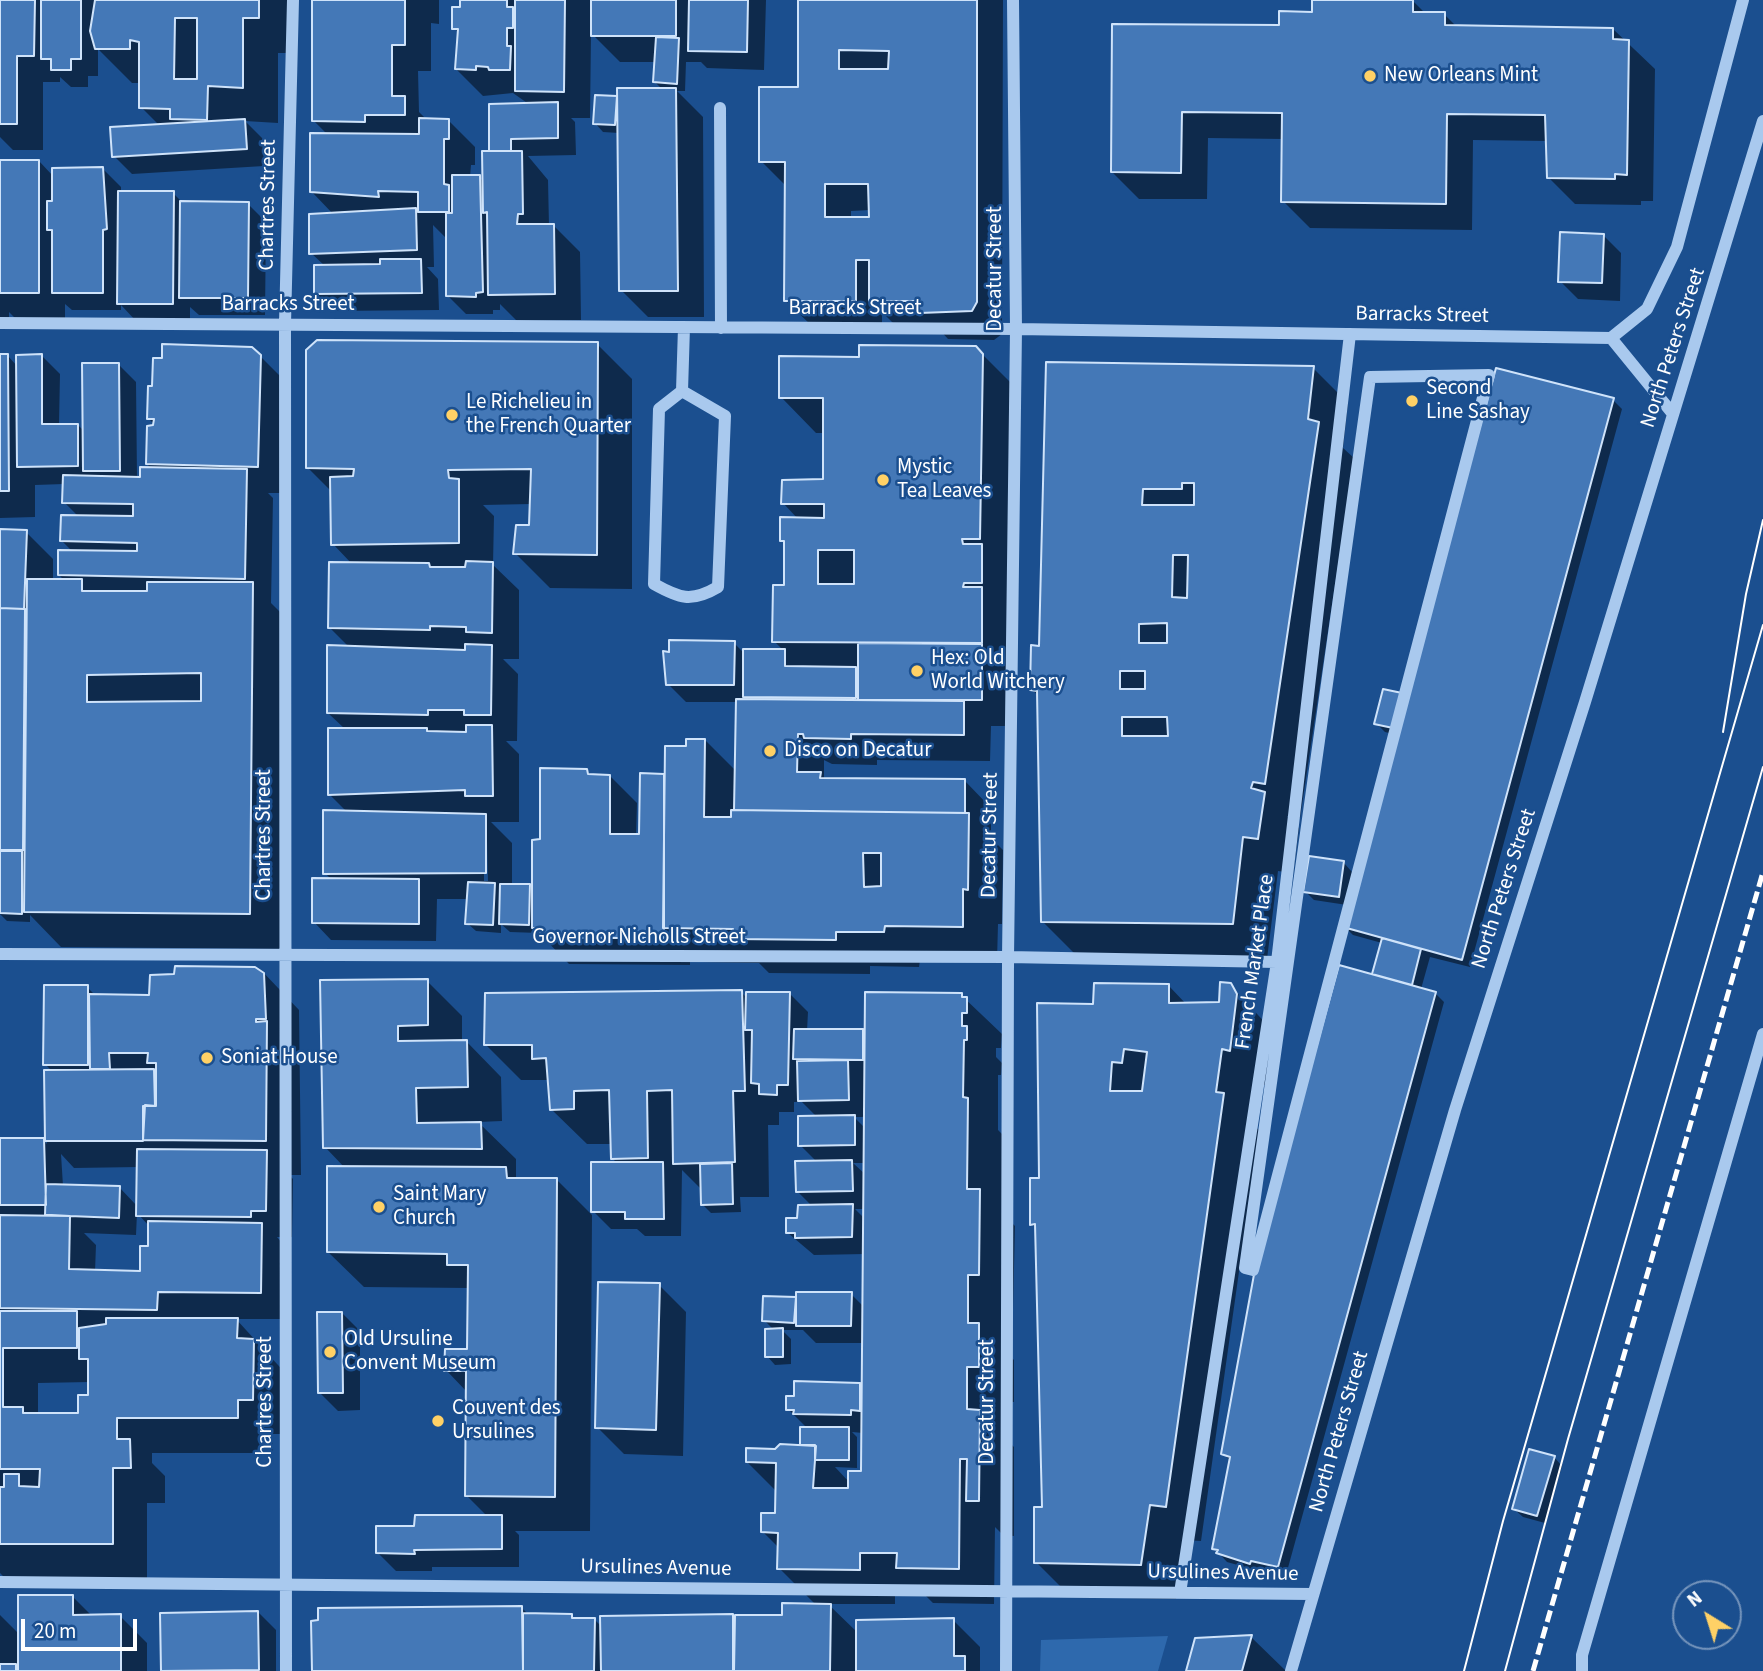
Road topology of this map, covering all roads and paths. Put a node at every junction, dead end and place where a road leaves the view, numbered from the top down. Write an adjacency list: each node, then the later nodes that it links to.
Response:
1 (293, 0): 7 (street, Chartres Street)
2 (1013, 0): 10 (street, Decatur Street)
3 (1743, 0): 12 (street, North Peters Street)
4 (720, 108): 9 (street)
5 (1763, 121): 15 (street, North Peters Street)
6 (0, 323): 7 (street, Barracks Street)
7 (285, 324): 8 (street, Barracks Street); 17 (street, Chartres Street)
8 (684, 327): 9 (street, Barracks Street); 14 (street)
9 (720, 328): 10 (street, Barracks Street)
10 (1016, 329): 11 (street, Barracks Street); 18 (street, Decatur Street)
11 (1350, 334): 12 (street, Barracks Street); 19 (street, French Market Place)
12 (1611, 338): 15 (street)
13 (1370, 377): 13 (street)
14 (682, 391): 14 (street)
15 (1673, 414): 25 (street, North Peters Street)
16 (0, 954): 17 (street, Governor Nicholls Street)
17 (284, 957): 18 (street, Governor Nicholls Street); 22 (street, Chartres Street)
18 (1009, 957): 19 (street, Governor Nicholls Street); 23 (street, Decatur Street)
19 (1277, 962): 24 (street, French Market Place)
20 (1763, 1034): 29 (street)
21 (0, 1582): 22 (street, Ursulines Avenue)
22 (285, 1584): 23 (street, Ursulines Avenue); 26 (street, Chartres Street)
23 (1007, 1592): 24 (street, Ursulines Avenue); 27 (street, Decatur Street)
24 (1180, 1593): 25 (street, Ursulines Avenue)
25 (1312, 1594): 28 (street, North Peters Street)
26 (286, 1671)
27 (1006, 1671)
28 (1291, 1671)
29 (1582, 1671)

